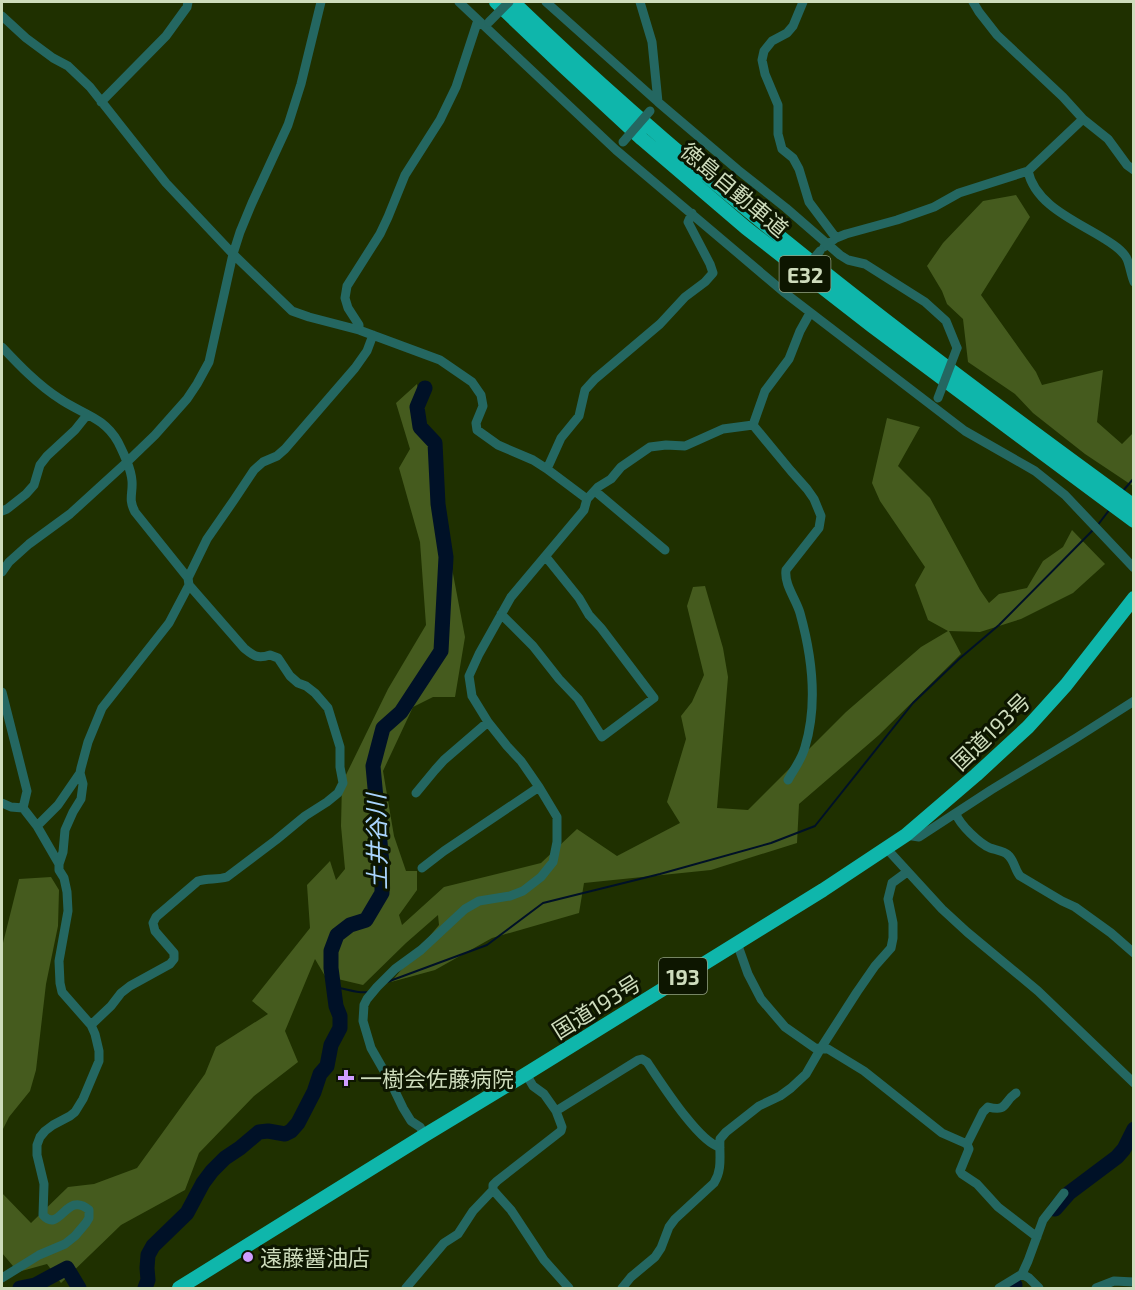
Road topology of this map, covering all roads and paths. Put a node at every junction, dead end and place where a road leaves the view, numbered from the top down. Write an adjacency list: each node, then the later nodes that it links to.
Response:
1 (188, 2): 12 (street)
2 (321, 2): 21 (street)
3 (459, 2): 11 (street)
4 (496, 2): 37 (highway, 徳島自動車道 / E32)
5 (511, 2): 11 (street, bridge); 31 (highway, 徳島自動車道 / E32)
6 (546, 2): 13 (street)
7 (640, 2): 13 (street)
8 (803, 2): 19 (street)
9 (973, 2): 14 (street)
10 (2, 16): 12 (street)
11 (484, 23): 15 (street); 25 (street)
12 (101, 102): 21 (street)
13 (658, 102): 15 (street, bridge); 20 (street)
14 (1083, 119): 16 (street); 17 (street)
15 (619, 146): 18 (street)
16 (1134, 170)
17 (1028, 171): 19 (street); 22 (street)
18 (692, 213): 23 (street); 33 (street)
19 (836, 238): 20 (street)
20 (827, 244): 23 (street, bridge); 28 (street, bridge)
21 (233, 254): 25 (street); 32 (street)
22 (1134, 282)
23 (785, 293): 24 (street)
24 (810, 313): 28 (street); 30 (street)
25 (359, 330): 26 (street)
26 (373, 335): 33 (street); 44 (street)
27 (2, 347): 29 (street)
28 (936, 402): 42 (street)
29 (87, 415): 32 (street); 38 (street)
30 (753, 425): 34 (street); 51 (street)
31 (1048, 444): 35 (highway); 37 (highway, 徳島自動車道 / E32)
32 (127, 462): 43 (street); 44 (street)
33 (547, 468): 36 (street)
34 (595, 491): 36 (street); 40 (street)
35 (1134, 498)
36 (587, 499): 41 (street)
37 (1127, 509): 39 (highway, 徳島自動車道 / E32)
38 (2, 511)
39 (1134, 522)
40 (666, 550)
41 (546, 557): 46 (street); 46 (street)
42 (1134, 568)
43 (2, 572)
44 (189, 581): 50 (street); 65 (street)
45 (1134, 598): 58 (highway, 国道193号 / 193)
46 (501, 614): 49 (street)
47 (2, 692): 55 (street)
48 (1134, 701): 56 (street)
49 (488, 722): 52 (street); 53 (street)
50 (80, 773): 57 (street); 60 (street)
51 (788, 780)
52 (539, 787): 61 (street); 71 (street)
53 (416, 793)
54 (2, 802): 55 (street)
55 (23, 808): 57 (street)
56 (956, 814): 58 (street); 64 (street)
57 (37, 826): 60 (street)
58 (906, 835): 59 (highway, 国道193号 / 193)
59 (887, 849): 62 (street); 63 (highway, 国道193号 / 193)
60 (59, 864): 65 (street)
61 (422, 868)
62 (907, 872): 66 (street); 68 (street)
63 (736, 943): 66 (street); 67 (highway, 国道193号 / 193)
64 (1134, 953)
65 (91, 1025): 78 (street)
66 (821, 1048): 72 (street); 73 (street)
67 (525, 1074): 70 (street); 71 (highway, 国道193号 / 193)
68 (1134, 1083)
69 (1016, 1093): 72 (street)
70 (556, 1111): 73 (street); 74 (street)
71 (425, 1135): 80 (highway, 国道193号 / 193)
72 (967, 1144): 76 (street)
73 (720, 1147): 83 (street)
74 (493, 1190): 81 (street); 82 (street)
75 (1064, 1193): 76 (street)
76 (1037, 1237): 77 (street)
77 (1022, 1274): 84 (street); 85 (street)
78 (2, 1278)
79 (1134, 1282): 86 (street)
80 (179, 1288)
81 (406, 1288)
82 (569, 1288)
83 (621, 1288)
84 (999, 1288)
85 (1039, 1288)
86 (1096, 1288)

